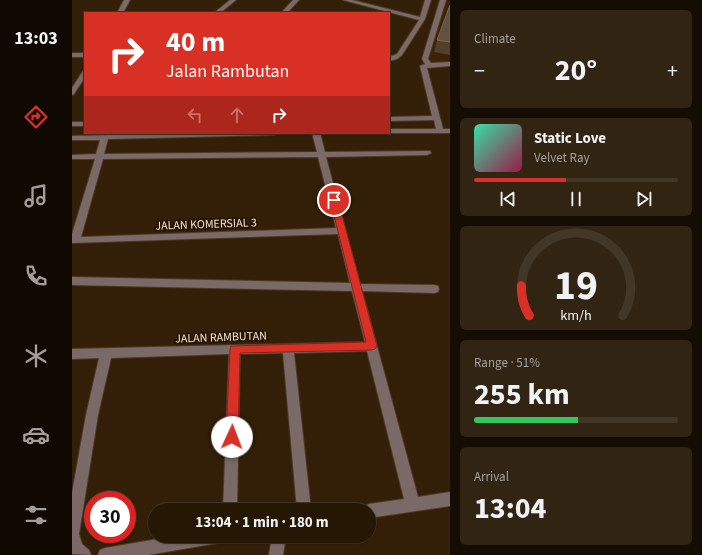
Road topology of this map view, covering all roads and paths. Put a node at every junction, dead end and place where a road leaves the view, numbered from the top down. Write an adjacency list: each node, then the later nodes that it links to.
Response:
1 (127, 0): 8 (street)
2 (233, 0): 9 (street)
3 (296, 0): 10 (street)
4 (346, 0): 11 (street)
5 (428, 0): 13 (street)
6 (444, 0): 7 (street); 18 (street)
7 (450, 1)
8 (121, 12)
9 (218, 12)
10 (285, 12)
11 (390, 12)
12 (390, 12): 13 (street)
13 (422, 18): 16 (street)
14 (72, 55): 15 (street)
15 (84, 56)
16 (390, 58)
17 (450, 64): 18 (street)
18 (427, 66): 21 (street)
19 (84, 74): 20 (street)
20 (72, 93)
21 (436, 118): 22 (street); 26 (street)
22 (390, 119)
23 (72, 124): 24 (street)
24 (84, 124)
25 (390, 131): 26 (street)
26 (440, 131): 27 (street)
27 (450, 131)
28 (223, 134): 30 (street)
29 (316, 134): 33 (street)
30 (105, 137): 31 (street); 35 (street)
31 (72, 138)
32 (427, 153): 33 (street)
33 (322, 154): 35 (street); 36 (street)
34 (72, 157): 35 (street)
35 (99, 157): 37 (street)
36 (342, 231): 37 (street, JALAN KOMERSIAL 3); 39 (street)
37 (74, 240)
38 (72, 281): 39 (street)
39 (356, 288): 40 (street); 41 (street)
40 (434, 289)
41 (372, 346): 42 (street, JALAN RAMBUTAN); 49 (street)
42 (288, 348): 43 (street, JALAN RAMBUTAN); 48 (street)
43 (235, 349): 44 (street, JALAN RAMBUTAN); 47 (street)
44 (106, 353): 45 (street, JALAN RAMBUTAN); 52 (street)
45 (72, 354)
46 (450, 498): 49 (street)
47 (230, 503)
48 (303, 503)
49 (413, 504): 50 (street)
50 (376, 510)
51 (176, 543): 53 (street)
52 (84, 555)
53 (104, 555)

